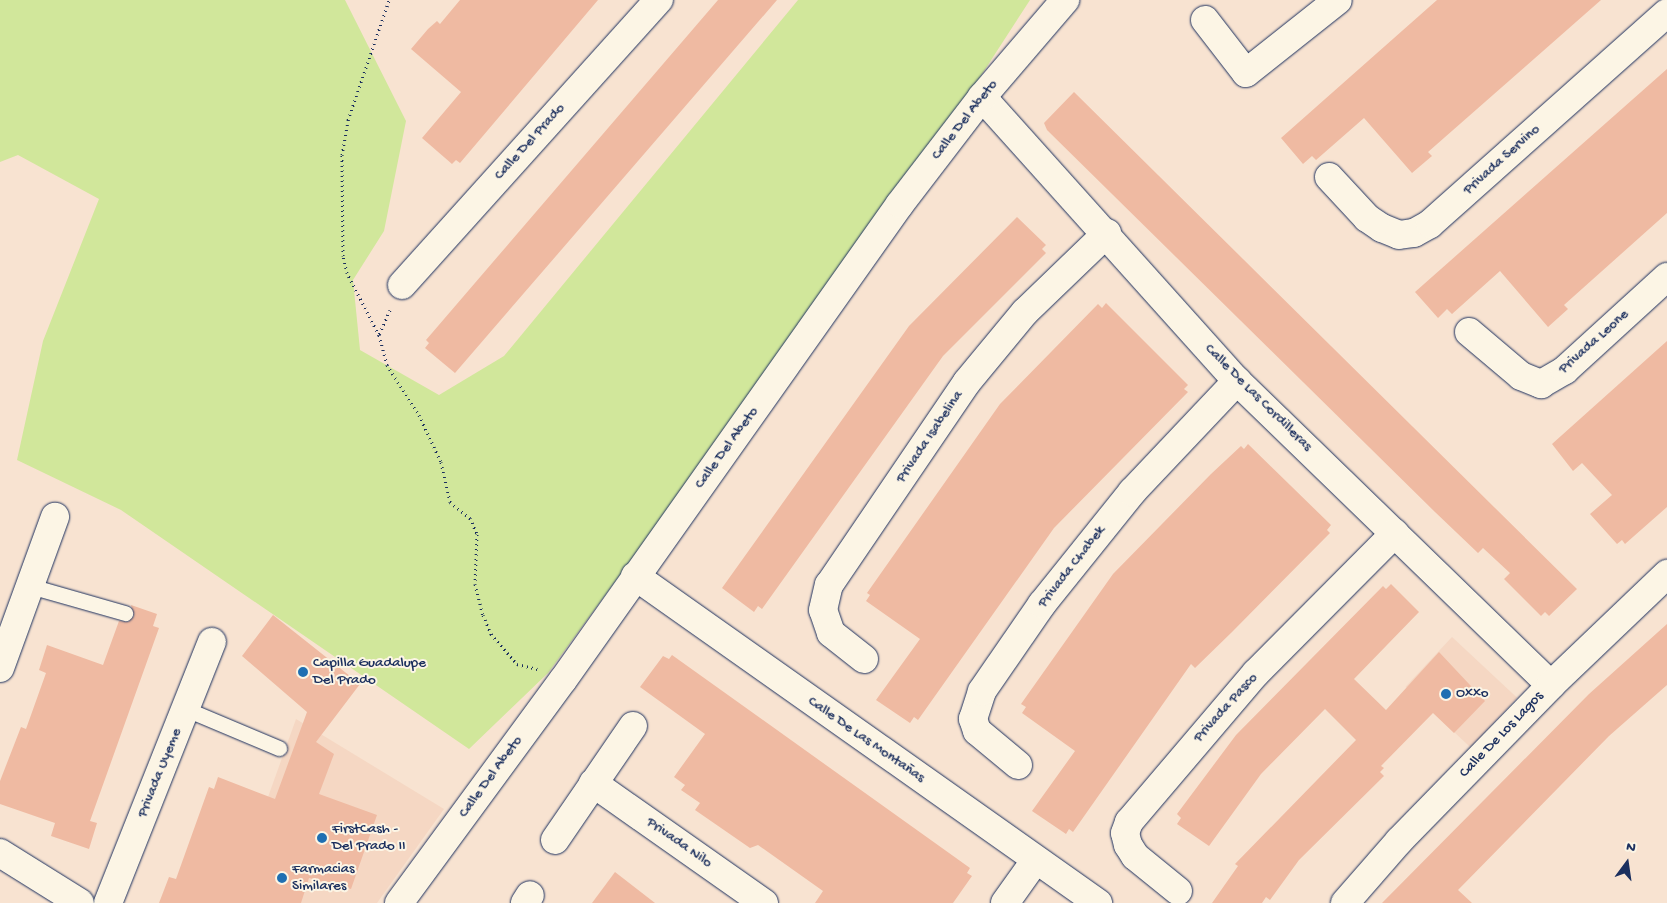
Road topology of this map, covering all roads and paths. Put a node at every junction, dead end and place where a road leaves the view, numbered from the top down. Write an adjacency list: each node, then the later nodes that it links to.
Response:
1 (389, 0): 14 (path)
2 (659, 0): 12 (street, Calle Del Prado)
3 (1065, 0): 8 (street, Calle Del Abeto)
4 (1338, 0): 7 (street)
5 (1657, 0): 6 (street)
6 (1667, 12): 9 (street, Privada Servino)
7 (1205, 20)
8 (982, 97): 10 (street, Calle De Las Cordilleras); 19 (street, Calle Del Abeto)
9 (1330, 178)
10 (1107, 233): 15 (street, Calle De Las Cordilleras); 23 (street, Privada Isabelina)
11 (1667, 277): 13 (street, Privada Leone)
12 (402, 285): 14 (path)
13 (1469, 332)
14 (379, 335): 25 (path)
15 (1237, 381): 17 (street, Calle De Las Cordilleras); 30 (street, Privada Chabek)
16 (55, 518): 20 (street)
17 (1395, 533): 26 (street, Calle De Las Cordilleras); 35 (street, Privada Pasco)
18 (1667, 574): 26 (street, Calle De Los Lagos)
19 (635, 576): 25 (street, Calle Del Abeto); 34 (street, Calle De Las Montañas)
20 (30, 586): 21 (lane); 24 (street)
21 (125, 613)
22 (212, 642): 27 (street, Privada Uyeme)
23 (864, 659)
24 (0, 668)
25 (563, 680): 38 (street, Calle Del Abeto)
26 (1551, 685): 42 (street, Calle De Los Lagos)
27 (186, 709): 29 (lane); 37 (street, Privada Uyeme)
28 (633, 726): 31 (street)
29 (279, 748)
30 (1018, 766)
31 (593, 783): 32 (street); 39 (street, Privada Nilo)
32 (555, 840)
33 (0, 853): 36 (street)
34 (1035, 861): 40 (street); 41 (street, Calle De Las Montañas)
35 (1178, 891)
36 (80, 903)
37 (108, 903)
38 (399, 903)
39 (764, 903)
40 (1005, 903)
41 (1098, 903)
42 (1345, 903)

